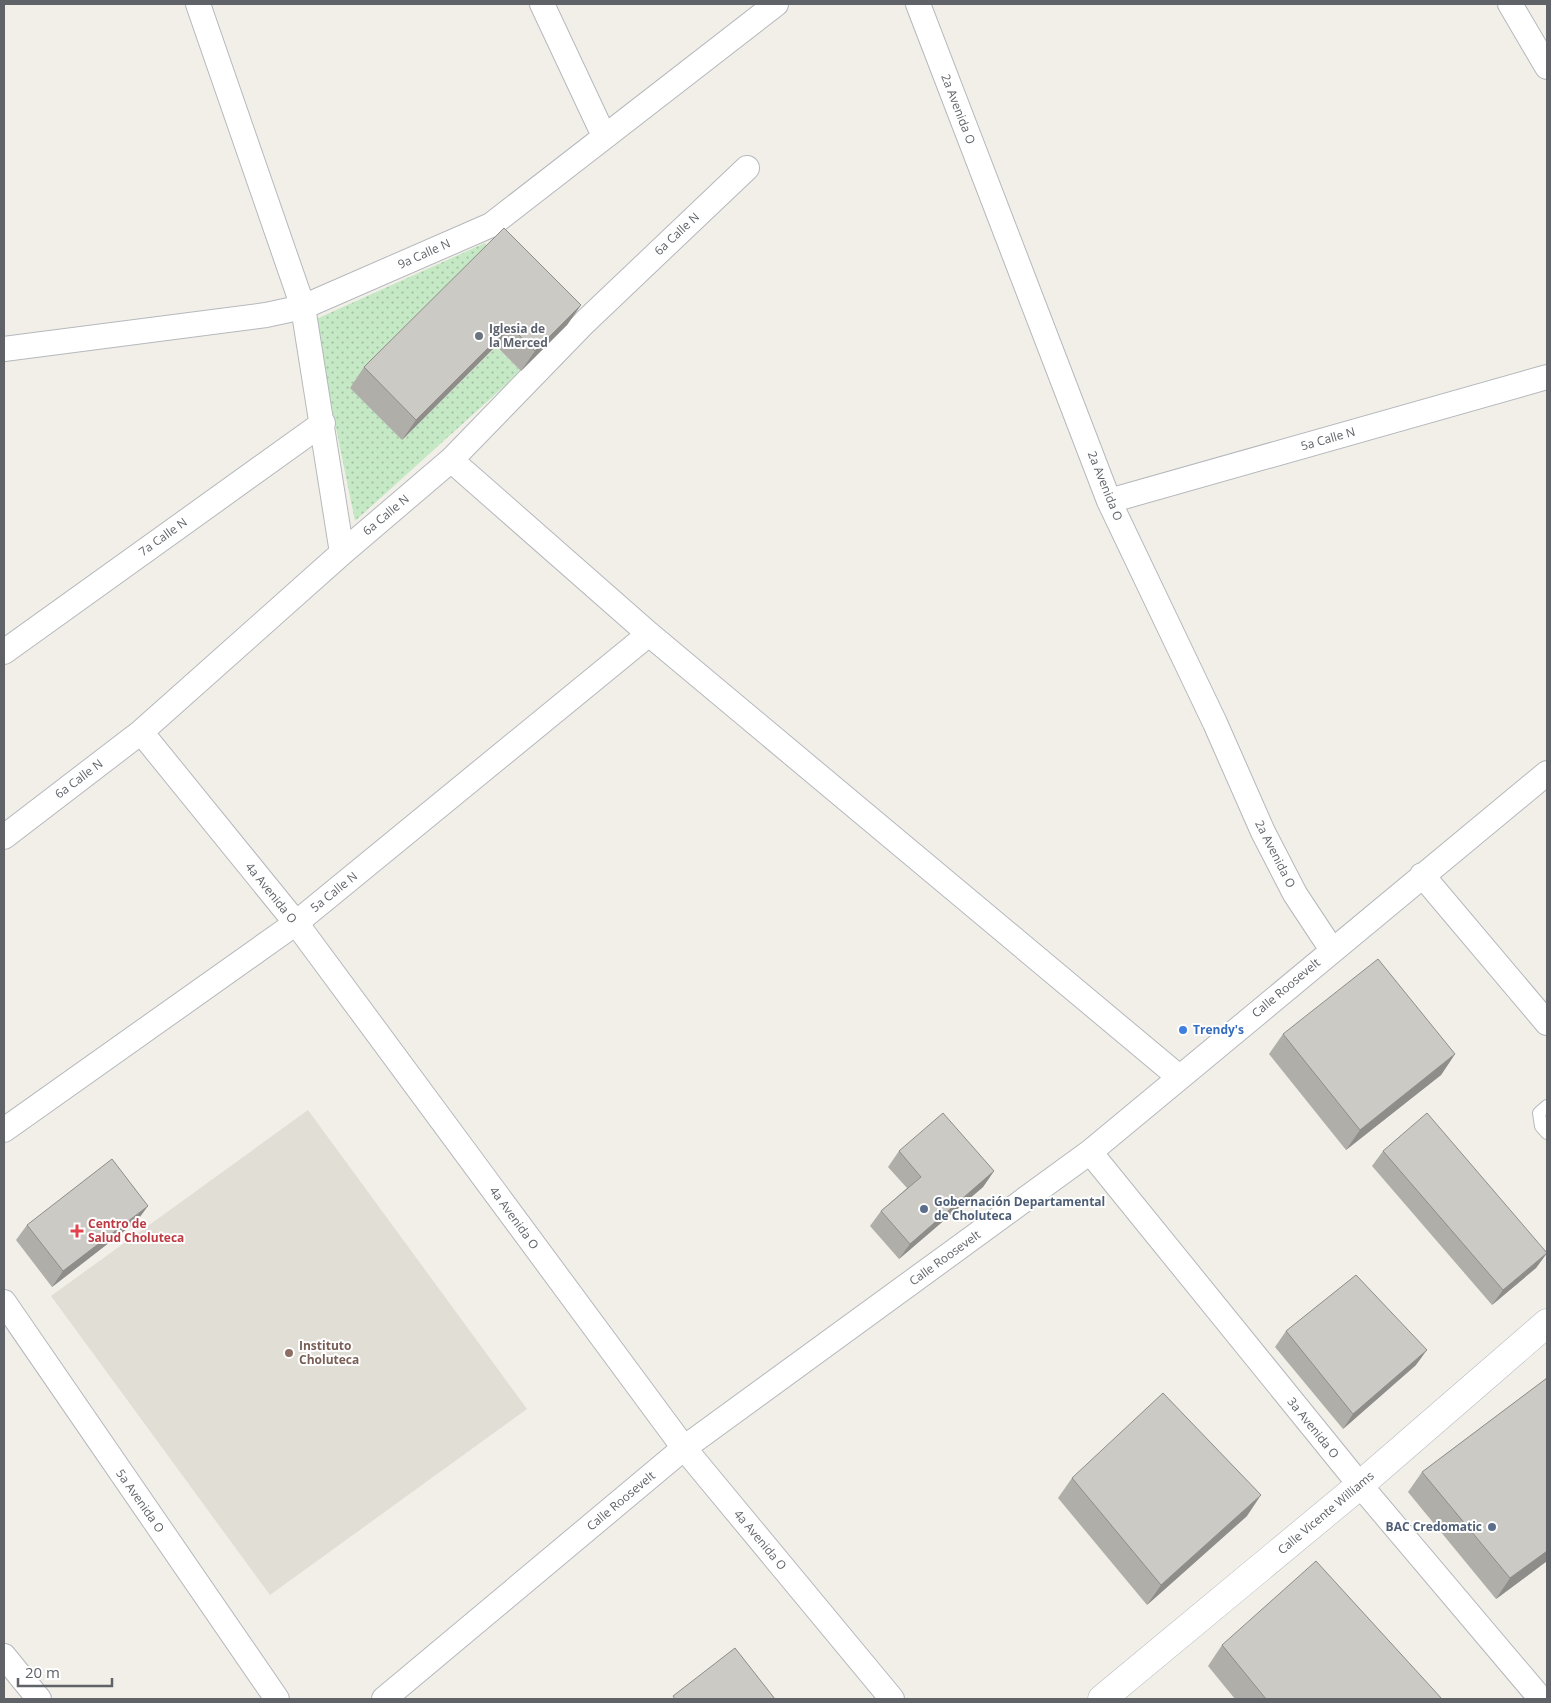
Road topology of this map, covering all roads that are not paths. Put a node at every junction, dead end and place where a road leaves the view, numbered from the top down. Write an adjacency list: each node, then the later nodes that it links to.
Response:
1 (198, 4): 9 (street)
2 (542, 4): 7 (street)
3 (776, 4): 7 (street, 9a Calle N)
4 (918, 4): 14 (street, 2a Avenida O)
5 (1510, 4): 6 (street)
6 (1547, 67)
7 (604, 136): 9 (street, 9a Calle N)
8 (747, 168): 13 (street, 6a Calle N)
9 (303, 307): 10 (street, 9a Calle N); 12 (street)
10 (4, 349)
11 (1547, 377): 14 (street, 5a Calle N)
12 (323, 423): 15 (street); 17 (street, 7a Calle N)
13 (451, 460): 15 (street, 6a Calle N); 16 (street)
14 (1109, 501): 23 (street, 2a Avenida O)
15 (342, 553): 18 (street, 6a Calle N)
16 (649, 634): 22 (street, 5a Calle N); 25 (street)
17 (4, 652)
18 (141, 732): 20 (street, 6a Calle N); 22 (street, 4a Avenida O)
19 (1547, 773): 21 (street, Calle Roosevelt)
20 (4, 838)
21 (1422, 876): 23 (street, Calle Roosevelt); 24 (street)
22 (296, 923): 27 (street, 5a Calle N); 32 (street, 4a Avenida O)
23 (1332, 950): 25 (street, Calle Roosevelt)
24 (1547, 1023)
25 (1179, 1077): 29 (street, Calle Roosevelt)
26 (1547, 1106): 28 (lane)
27 (4, 1130)
28 (1547, 1133)
29 (1090, 1152): 32 (street, Calle Roosevelt); 33 (street, 3a Avenida O)
30 (4, 1302): 36 (street, 5a Avenida O)
31 (1547, 1323): 33 (main road, Calle Vicente Williams)
32 (684, 1448): 37 (street, Calle Roosevelt); 38 (street, 4a Avenida O)
33 (1360, 1485): 39 (main road, Calle Vicente Williams); 40 (street, 3a Avenida O)
34 (4, 1656): 35 (street)
35 (39, 1699)
36 (277, 1699)
37 (384, 1699)
38 (892, 1699)
39 (1102, 1699)
40 (1541, 1699)

